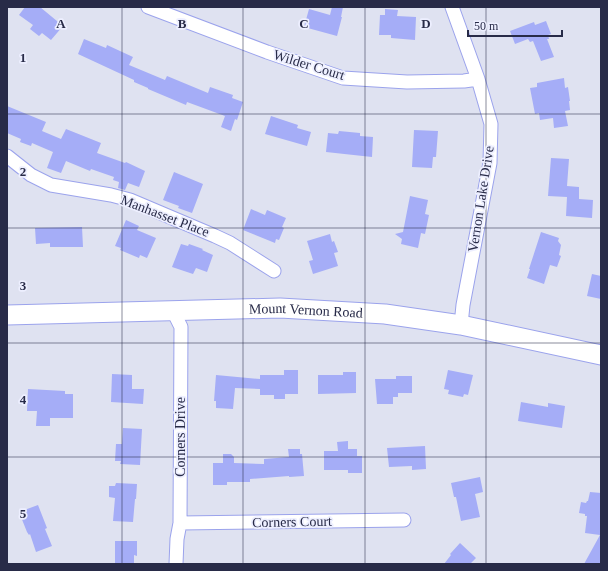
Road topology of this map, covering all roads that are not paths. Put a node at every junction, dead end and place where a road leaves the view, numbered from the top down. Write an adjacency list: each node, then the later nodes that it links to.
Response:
1 (148, 7): 3 (street, Wilder Court)
2 (452, 7): 3 (street, Vernon Lake Drive)
3 (478, 79): 8 (street, Vernon Lake Drive)
4 (7, 156): 5 (street, Manhasset Place)
5 (274, 271)
6 (173, 311): 7 (main road, Mount Vernon Road); 8 (main road, Mount Vernon Road); 11 (street, Corners Drive)
7 (7, 315)
8 (461, 325): 9 (main road, Mount Vernon Road)
9 (601, 355)
10 (404, 520): 11 (street, Corners Court)
11 (180, 523): 12 (street, Corners Drive)
12 (176, 564)

